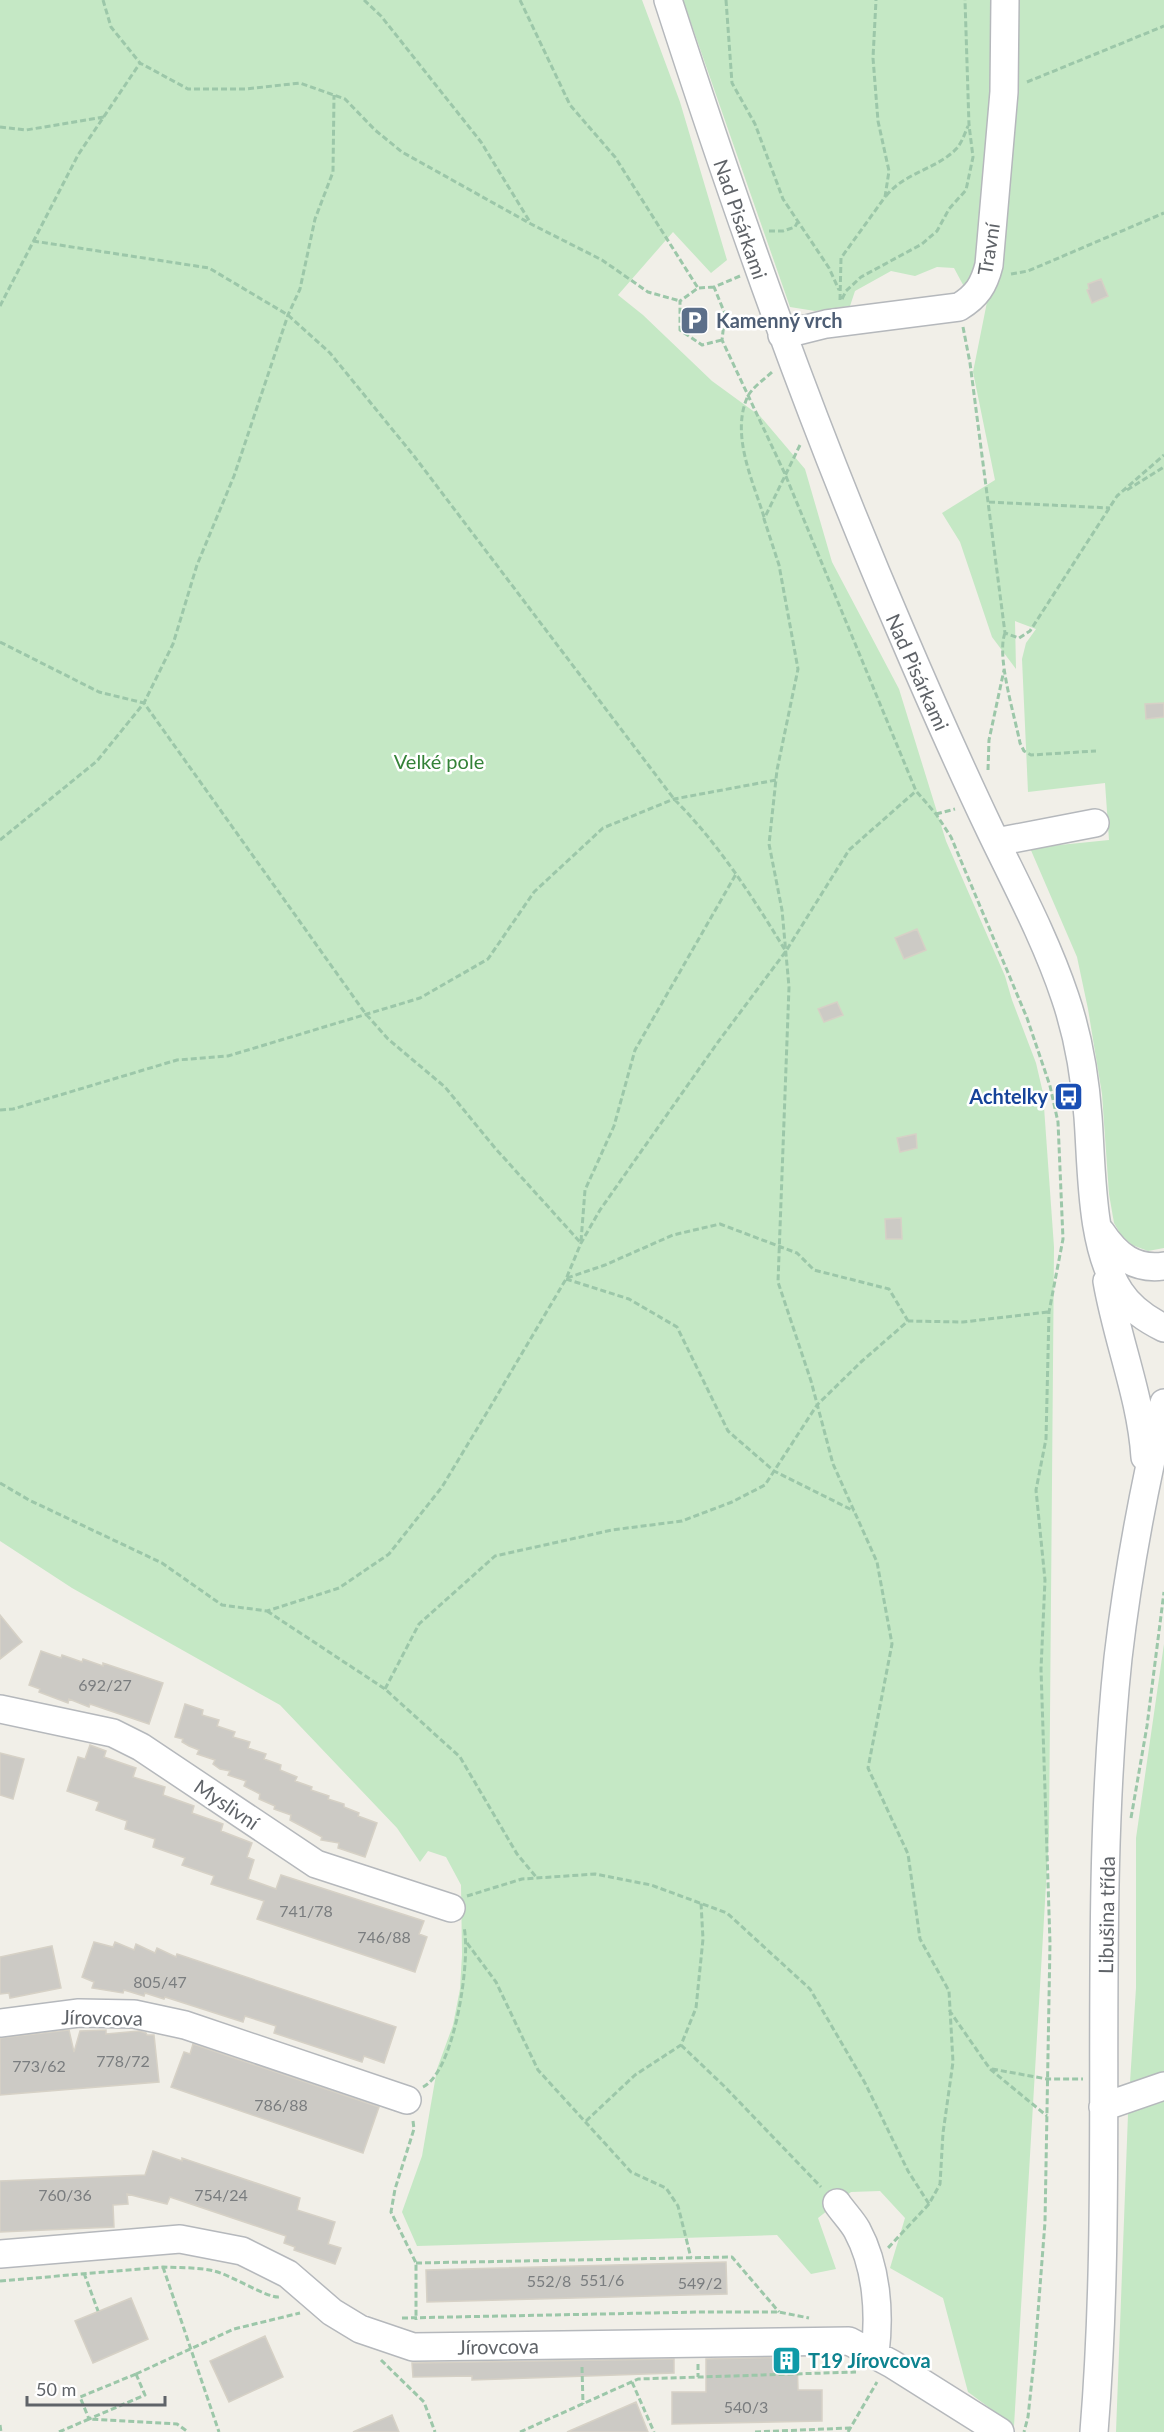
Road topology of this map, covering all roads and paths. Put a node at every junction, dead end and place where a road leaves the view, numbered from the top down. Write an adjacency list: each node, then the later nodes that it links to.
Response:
1 (104, 0): 10 (path)
2 (364, 0): 18 (path)
3 (520, 0): 23 (path)
4 (668, 0): 20 (street, Nad Pisárkami)
5 (726, 0): 24 (path)
6 (876, 0): 16 (path)
7 (965, 0): 14 (path)
8 (1005, 0): 11 (street, Travní)
9 (1164, 26): 11 (path)
10 (140, 63): 12 (path); 13 (path)
11 (1004, 92): 21 (street, Travní)
12 (334, 95): 18 (path); 28 (path)
13 (104, 117): 15 (path); 19 (path)
14 (969, 125): 16 (path); 24 (path)
15 (0, 127)
16 (885, 197): 24 (path)
17 (1164, 213): 21 (path)
18 (531, 224): 25 (path)
19 (33, 241): 26 (path); 28 (path)
20 (758, 268): 22 (path); 29 (street, Nad Pisárkami)
21 (986, 280): 27 (street, Travní)
22 (714, 287): 23 (path); 30 (path)
23 (698, 288): 25 (path)
24 (840, 292)
25 (680, 301): 30 (path)
26 (0, 306)
27 (959, 307): 29 (street); 36 (path)
28 (288, 315): 42 (path); 47 (path)
29 (782, 335): 46 (street, Nad Pisárkami)
30 (722, 340): 31 (path)
31 (747, 396): 34 (path); 38 (path)
32 (1164, 455): 35 (path)
33 (1164, 467): 35 (path)
34 (785, 474): 38 (path); 45 (path)
35 (1118, 496): 37 (path)
36 (988, 502): 37 (path); 39 (path)
37 (1110, 508): 39 (path)
38 (764, 519): 44 (path)
39 (1005, 633): 41 (path)
40 (0, 642): 42 (path)
41 (1004, 668): 43 (path); 46 (path)
42 (144, 703): 50 (path); 54 (path)
43 (1096, 751)
44 (776, 780): 47 (path); 53 (path)
45 (916, 790): 48 (path); 53 (path)
46 (975, 798): 48 (path); 51 (street, Nad Pisárkami)
47 (674, 799): 52 (path); 54 (path)
48 (936, 814): 61 (path)
49 (1095, 823): 51 (street)
50 (0, 840)
51 (996, 842): 56 (street, Nad Pisárkami)
52 (736, 874): 53 (path); 57 (path)
53 (786, 951): 57 (path); 58 (path)
54 (364, 1013): 55 (path); 57 (path)
55 (0, 1110)
56 (1097, 1226): 59 (street); 63 (street, Nad Pisárkami); 67 (street)
57 (581, 1243): 60 (path)
58 (778, 1246): 60 (path); 62 (path); 65 (path)
59 (1164, 1266)
60 (566, 1279): 66 (path); 71 (path)
61 (1049, 1312): 62 (path); 83 (path)
62 (908, 1321): 65 (path)
63 (1164, 1328)
64 (1164, 1403): 67 (street, Libušina třída)
65 (818, 1406): 66 (path); 69 (path)
66 (774, 1472): 69 (path); 72 (path)
67 (1146, 1479): 84 (street, Libušina třída)
68 (0, 1483): 71 (path)
69 (854, 1511): 79 (path)
70 (1164, 1592): 74 (path)
71 (267, 1611): 72 (path)
72 (385, 1689): 75 (path)
73 (0, 1709): 77 (street, Myslivní)
74 (1131, 1821)
75 (537, 1878): 76 (path); 77 (path)
76 (701, 1903): 81 (path); 92 (path)
77 (456, 1913): 78 (path)
78 (465, 1942): 86 (path); 89 (path)
79 (948, 2009): 82 (path); 92 (path)
80 (0, 2023): 86 (street, Jírovcova)
81 (681, 2045): 89 (path); 91 (path)
82 (990, 2068): 83 (path); 88 (path)
83 (1047, 2079): 84 (path); 88 (path)
84 (1103, 2079): 87 (street, Libušina třída)
85 (1164, 2086): 87 (street)
86 (407, 2100)
87 (1103, 2107): 127 (street, Libušina třída)
88 (1047, 2116): 126 (path)
89 (586, 2121): 94 (path)
90 (414, 2129): 95 (path)
91 (837, 2203): 97 (street)
92 (929, 2204): 97 (path)
93 (0, 2254): 109 (street, Jírovcova)
94 (691, 2258): 95 (path); 103 (path)
95 (416, 2263): 106 (path)
96 (163, 2267): 98 (path); 100 (path); 107 (path)
97 (872, 2268): 109 (street)
98 (84, 2273): 99 (path); 101 (path)
99 (0, 2281)
100 (282, 2297)
101 (98, 2311)
102 (300, 2313): 107 (path)
103 (779, 2313): 105 (path); 106 (path)
104 (394, 2318): 106 (path)
105 (811, 2318)
106 (416, 2319)
107 (192, 2348): 110 (path); 120 (path)
108 (377, 2356): 121 (path)
109 (872, 2366): 112 (path); 116 (path); 125 (street, Jírovcova)
110 (136, 2374): 114 (path); 114 (path)
111 (582, 2376): 113 (path)
112 (632, 2382): 113 (path); 123 (path)
113 (583, 2404): 122 (path)
114 (89, 2419): 118 (path); 119 (path)
115 (0, 2425): 117 (path)
116 (849, 2430): 124 (path)
117 (2, 2432)
118 (59, 2432)
119 (188, 2432)
120 (219, 2432)
121 (435, 2432)
122 (520, 2432)
123 (654, 2432)
124 (755, 2432)
125 (1000, 2432)
126 (1024, 2432)
127 (1094, 2432)

